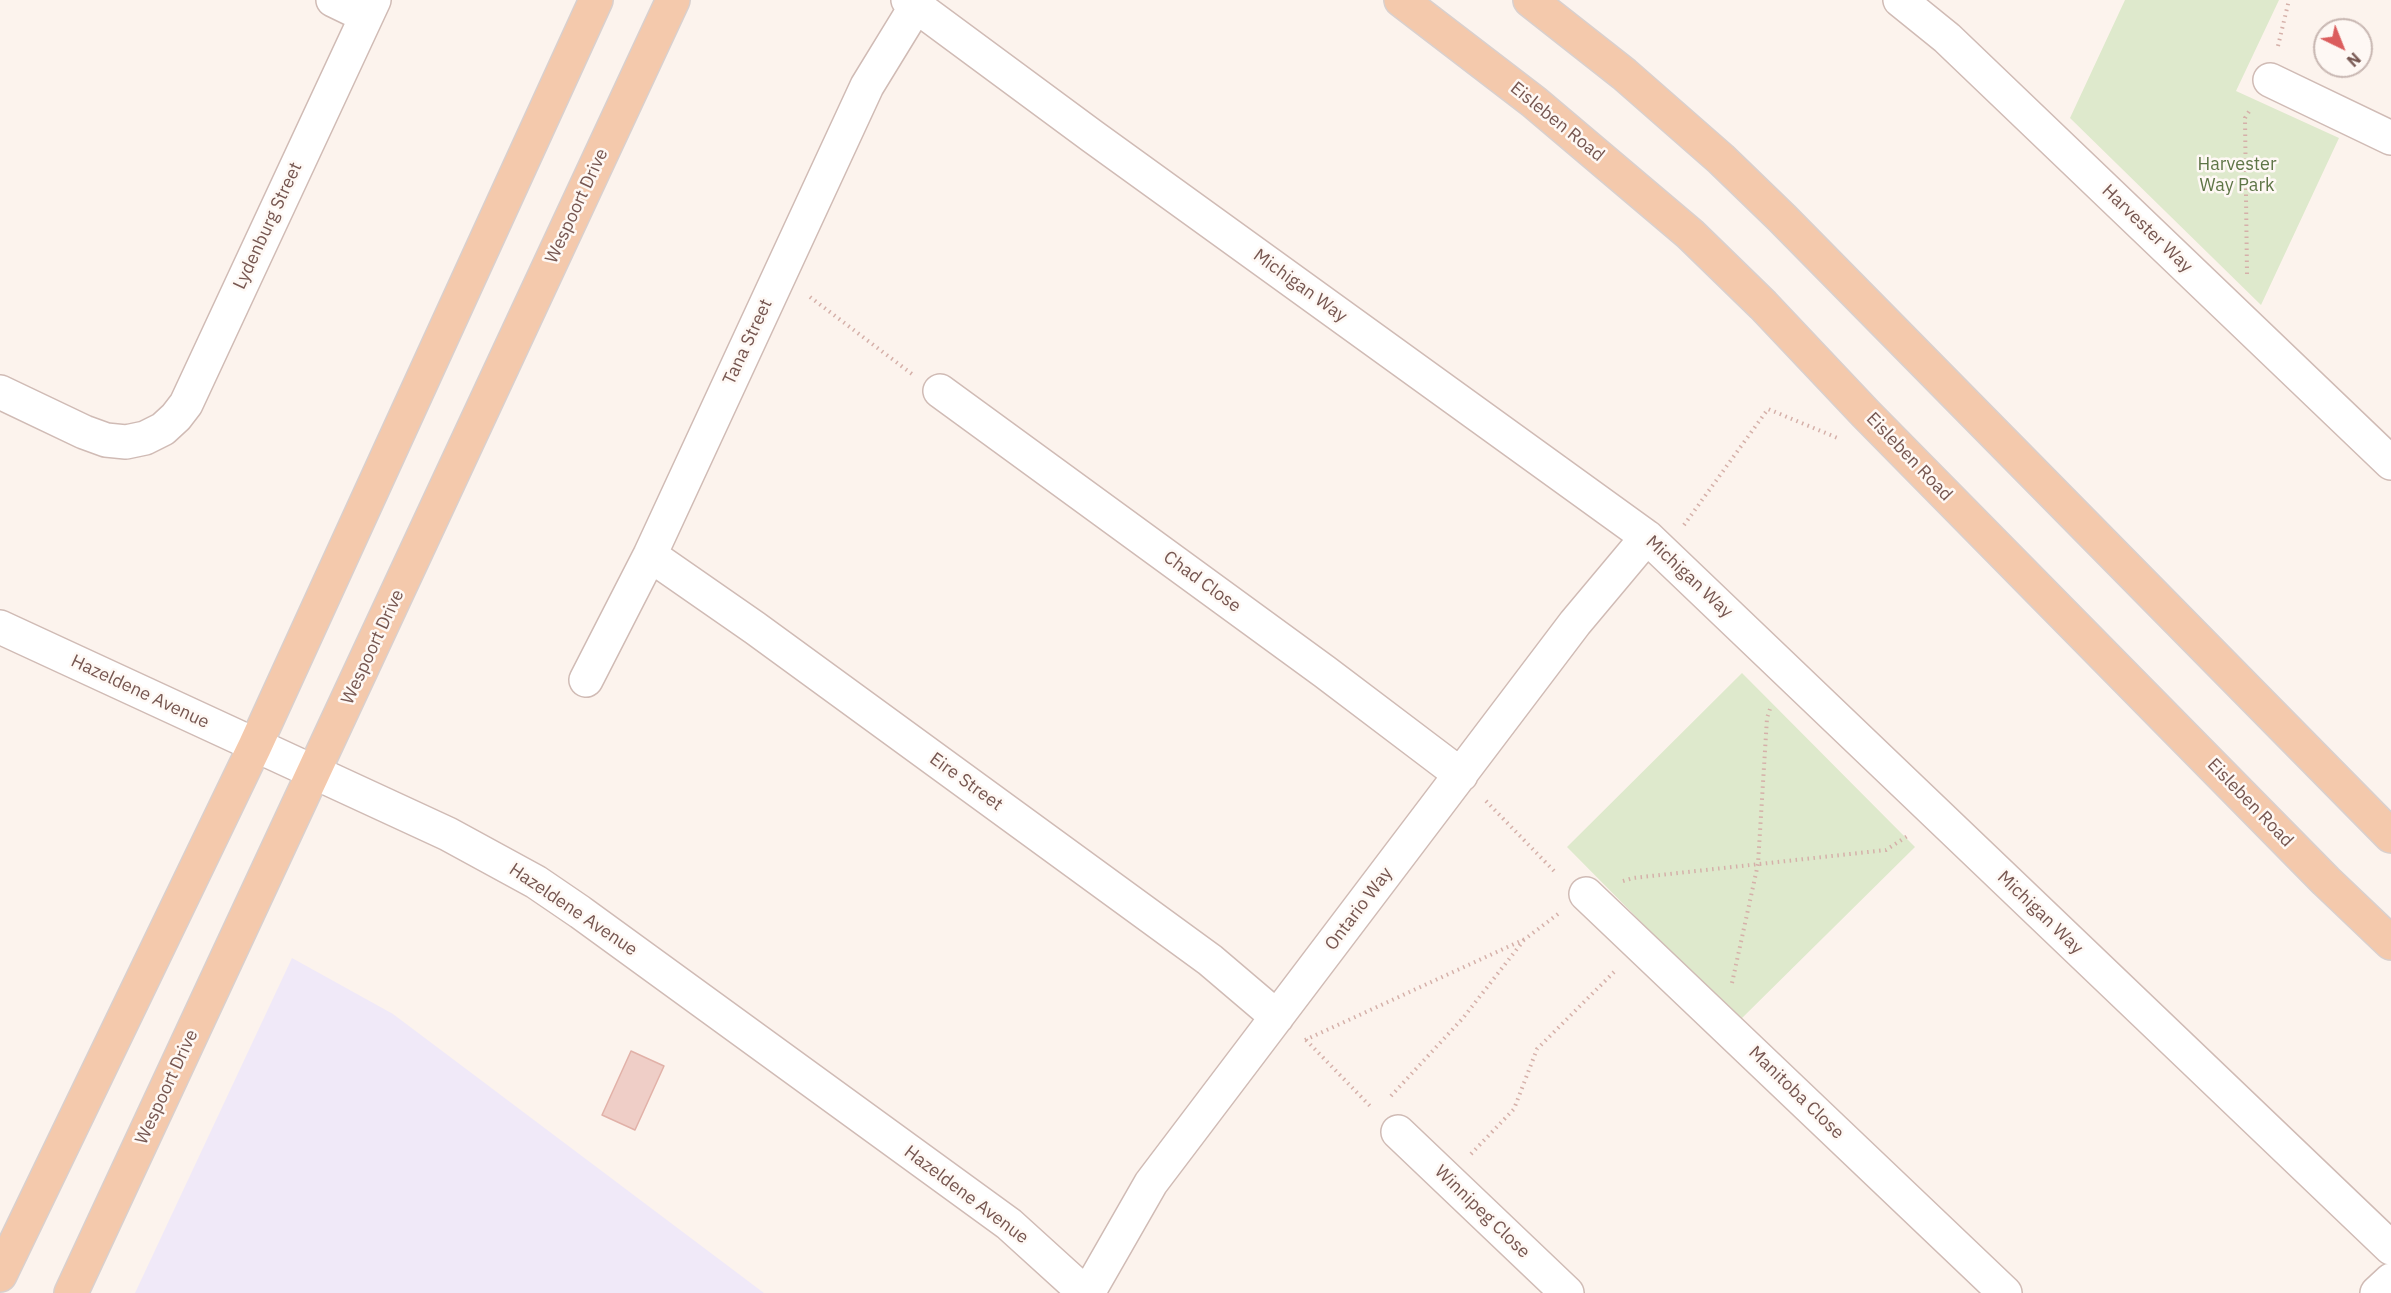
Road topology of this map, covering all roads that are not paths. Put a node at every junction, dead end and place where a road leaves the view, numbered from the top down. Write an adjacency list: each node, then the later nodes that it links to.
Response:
1 (333, 0): 8 (street)
2 (596, 0): 18 (main road)
3 (673, 0): 19 (main road, Wespoort Drive)
4 (1401, 0): 23 (main road, Eisleben Road)
5 (1530, 0): 21 (main road)
6 (1900, 0): 13 (street, Harvester Way)
7 (912, 3): 14 (street, Michigan Way); 15 (street, Tana Street)
8 (370, 8): 12 (street, Lydenburg Street)
9 (2270, 80): 10 (street)
10 (2391, 138)
11 (940, 391): 20 (street, Chad Close)
12 (0, 392)
13 (2391, 463)
14 (1654, 544): 20 (street, Ontario Way); 26 (street, Michigan Way)
15 (650, 555): 17 (street, Tana Street); 24 (street, Eire Street)
16 (0, 627): 18 (street, Hazeldene Avenue)
17 (586, 680)
18 (255, 746): 19 (street, Hazeldene Avenue); 27 (main road)
19 (315, 772): 29 (main road, Wespoort Drive); 30 (street, Hazeldene Avenue)
20 (1461, 775): 24 (street, Ontario Way)
21 (2391, 836)
22 (1586, 894): 32 (street, Manitoba Close)
23 (2391, 943)
24 (1276, 1017): 30 (street, Ontario Way)
25 (1387, 1122): 31 (street, Winnipeg Close)
26 (2391, 1248)
27 (0, 1275)
28 (2391, 1280): 33 (street)
29 (71, 1293)
30 (1086, 1293)
31 (1567, 1293)
32 (2005, 1293)
33 (2377, 1293)

